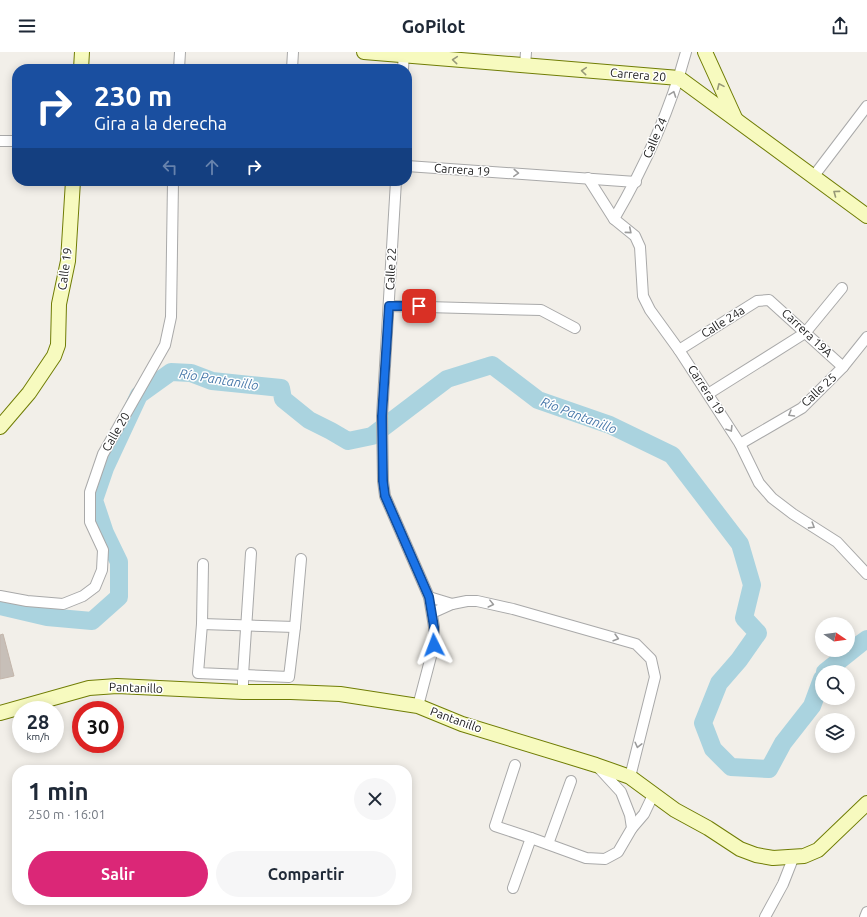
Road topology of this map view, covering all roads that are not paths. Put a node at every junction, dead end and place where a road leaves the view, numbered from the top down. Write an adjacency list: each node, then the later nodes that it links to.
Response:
1 (82, 52): 9 (main road)
2 (180, 52): 10 (street)
3 (293, 52): 11 (street)
4 (364, 52): 7 (main road, Carrera 20)
5 (686, 52): 12 (street, Calle 24)
6 (705, 52): 14 (main road, one-way to 6)
7 (404, 59): 8 (main road, Carrera 20, one-way to 7)
8 (525, 59): 12 (main road, Carrera 20, one-way to 8)
9 (81, 64)
10 (179, 64)
11 (292, 64)
12 (679, 78): 14 (main road, Carrera 20); 20 (street, Calle 24, one-way to 12)
13 (867, 106): 18 (street)
14 (736, 120): 18 (main road, Carrera 20)
15 (0, 141): 16 (street)
16 (12, 141)
17 (412, 166): 19 (street, Carrera 19, one-way to 19)
18 (813, 177): 24 (main road, Carrera 20, one-way to 18)
19 (588, 178): 20 (street, Carrera 19); 25 (street, Carrera 19)
20 (636, 182): 25 (street, Calle 24)
21 (73, 186): 35 (main road, Calle 19)
22 (173, 186): 41 (street, Calle 20)
23 (396, 186): 28 (street, Calle 22)
24 (867, 216)
25 (614, 219): 32 (street, Carrera 19, one-way to 32)
26 (842, 288): 30 (street)
27 (769, 300): 30 (street, Carrera 19A); 32 (street, Calle 24a)
28 (389, 306): 29 (street); 42 (street, Calle 22)
29 (575, 328)
30 (805, 333): 33 (street, Carrera 19A); 34 (street)
31 (867, 337): 33 (street, Calle 25)
32 (679, 350): 34 (street, Carrera 19)
33 (843, 367): 36 (street, Calle 25, one-way to 36)
34 (708, 394): 36 (street, Carrera 19, one-way to 36)
35 (0, 427)
36 (740, 444): 40 (street, Carrera 19, one-way to 40)
37 (251, 553): 46 (street)
38 (300, 559): 47 (street)
39 (203, 564): 45 (street)
40 (867, 574)
41 (0, 596)
42 (429, 597): 43 (street); 44 (street, Calle 22)
43 (452, 604): 44 (street); 54 (street, one-way to 54)
44 (432, 613): 50 (street, Calle 22)
45 (202, 624): 46 (street); 48 (street)
46 (247, 625): 47 (street); 48 (street)
47 (295, 627): 48 (street)
48 (243, 675): 49 (street)
49 (243, 692): 50 (main road, Pantanillo); 51 (main road, Pantanillo)
50 (418, 706): 53 (main road, Pantanillo)
51 (0, 713)
52 (515, 765): 59 (street)
53 (596, 765): 54 (main road, Pantanillo); 58 (street)
54 (630, 778): 56 (main road, Pantanillo)
55 (571, 781): 60 (street)
56 (654, 793): 58 (street); 61 (main road, Pantanillo)
57 (867, 803): 61 (main road, Pantanillo)
58 (632, 828): 60 (street)
59 (531, 838): 60 (street); 62 (street)
60 (548, 844)
61 (794, 856): 64 (street)
62 (513, 888)
63 (867, 912): 65 (street)
64 (765, 917)
65 (865, 917)

